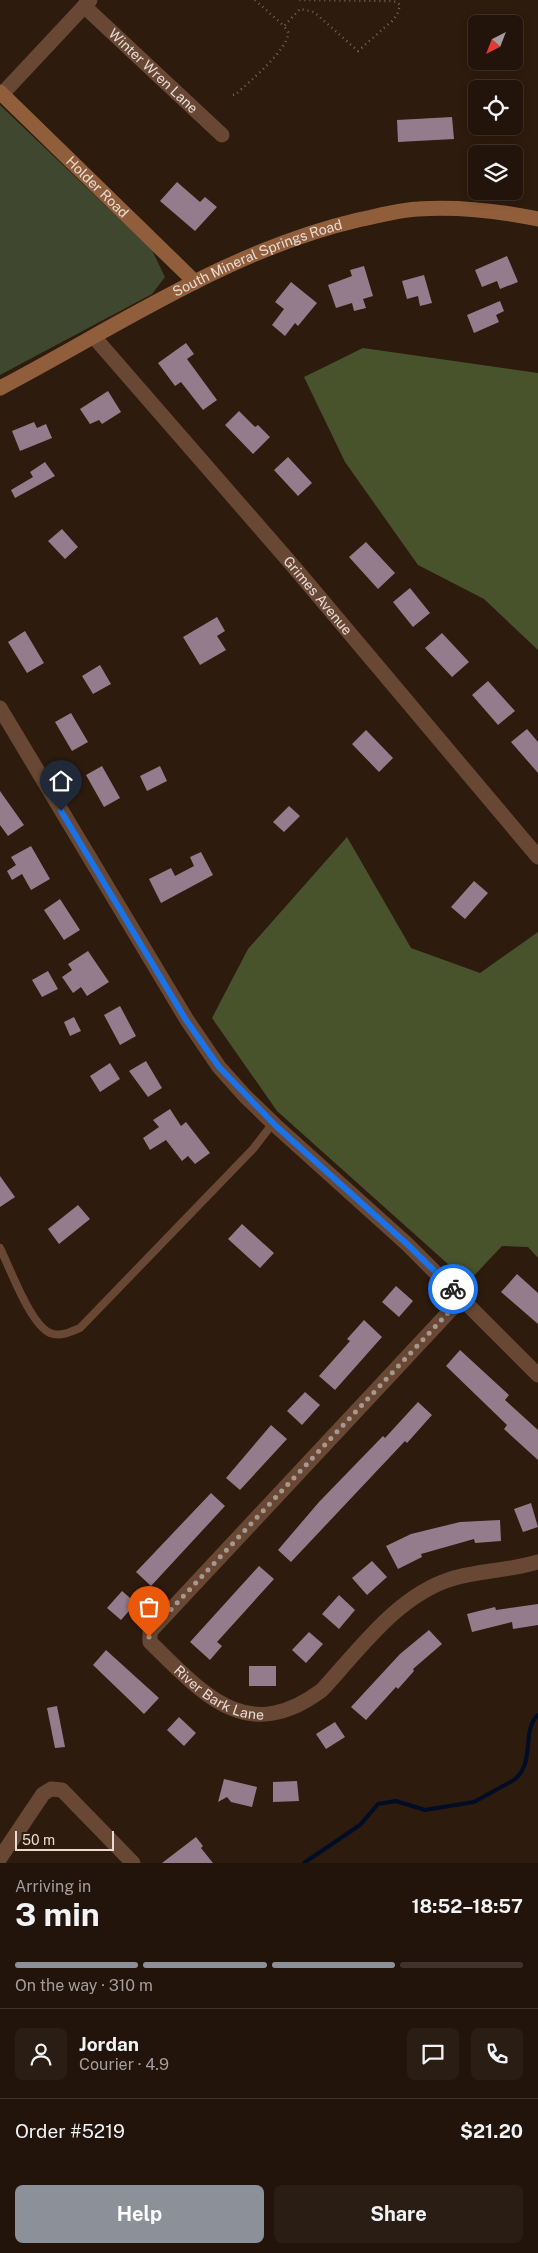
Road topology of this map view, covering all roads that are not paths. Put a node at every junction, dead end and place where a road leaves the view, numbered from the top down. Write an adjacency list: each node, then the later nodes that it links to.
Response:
1 (87, 3): 2 (street); 3 (street, Winter Wren Lane)
2 (1, 93): 5 (street, Holder Road)
3 (222, 135)
4 (538, 219): 5 (street, South Mineral Springs Road)
5 (195, 282): 6 (street, South Mineral Springs Road)
6 (94, 337): 7 (street, South Mineral Springs Road); 9 (street, Grimes Avenue)
7 (0, 388)
8 (0, 708): 10 (street)
9 (538, 857)
10 (273, 1123): 11 (lane); 12 (street)
11 (0, 1248)
12 (462, 1298): 13 (street); 14 (street, River Bark Lane)
13 (538, 1375)
14 (538, 1562)
15 (0, 1858): 16 (street)
16 (133, 1863)

